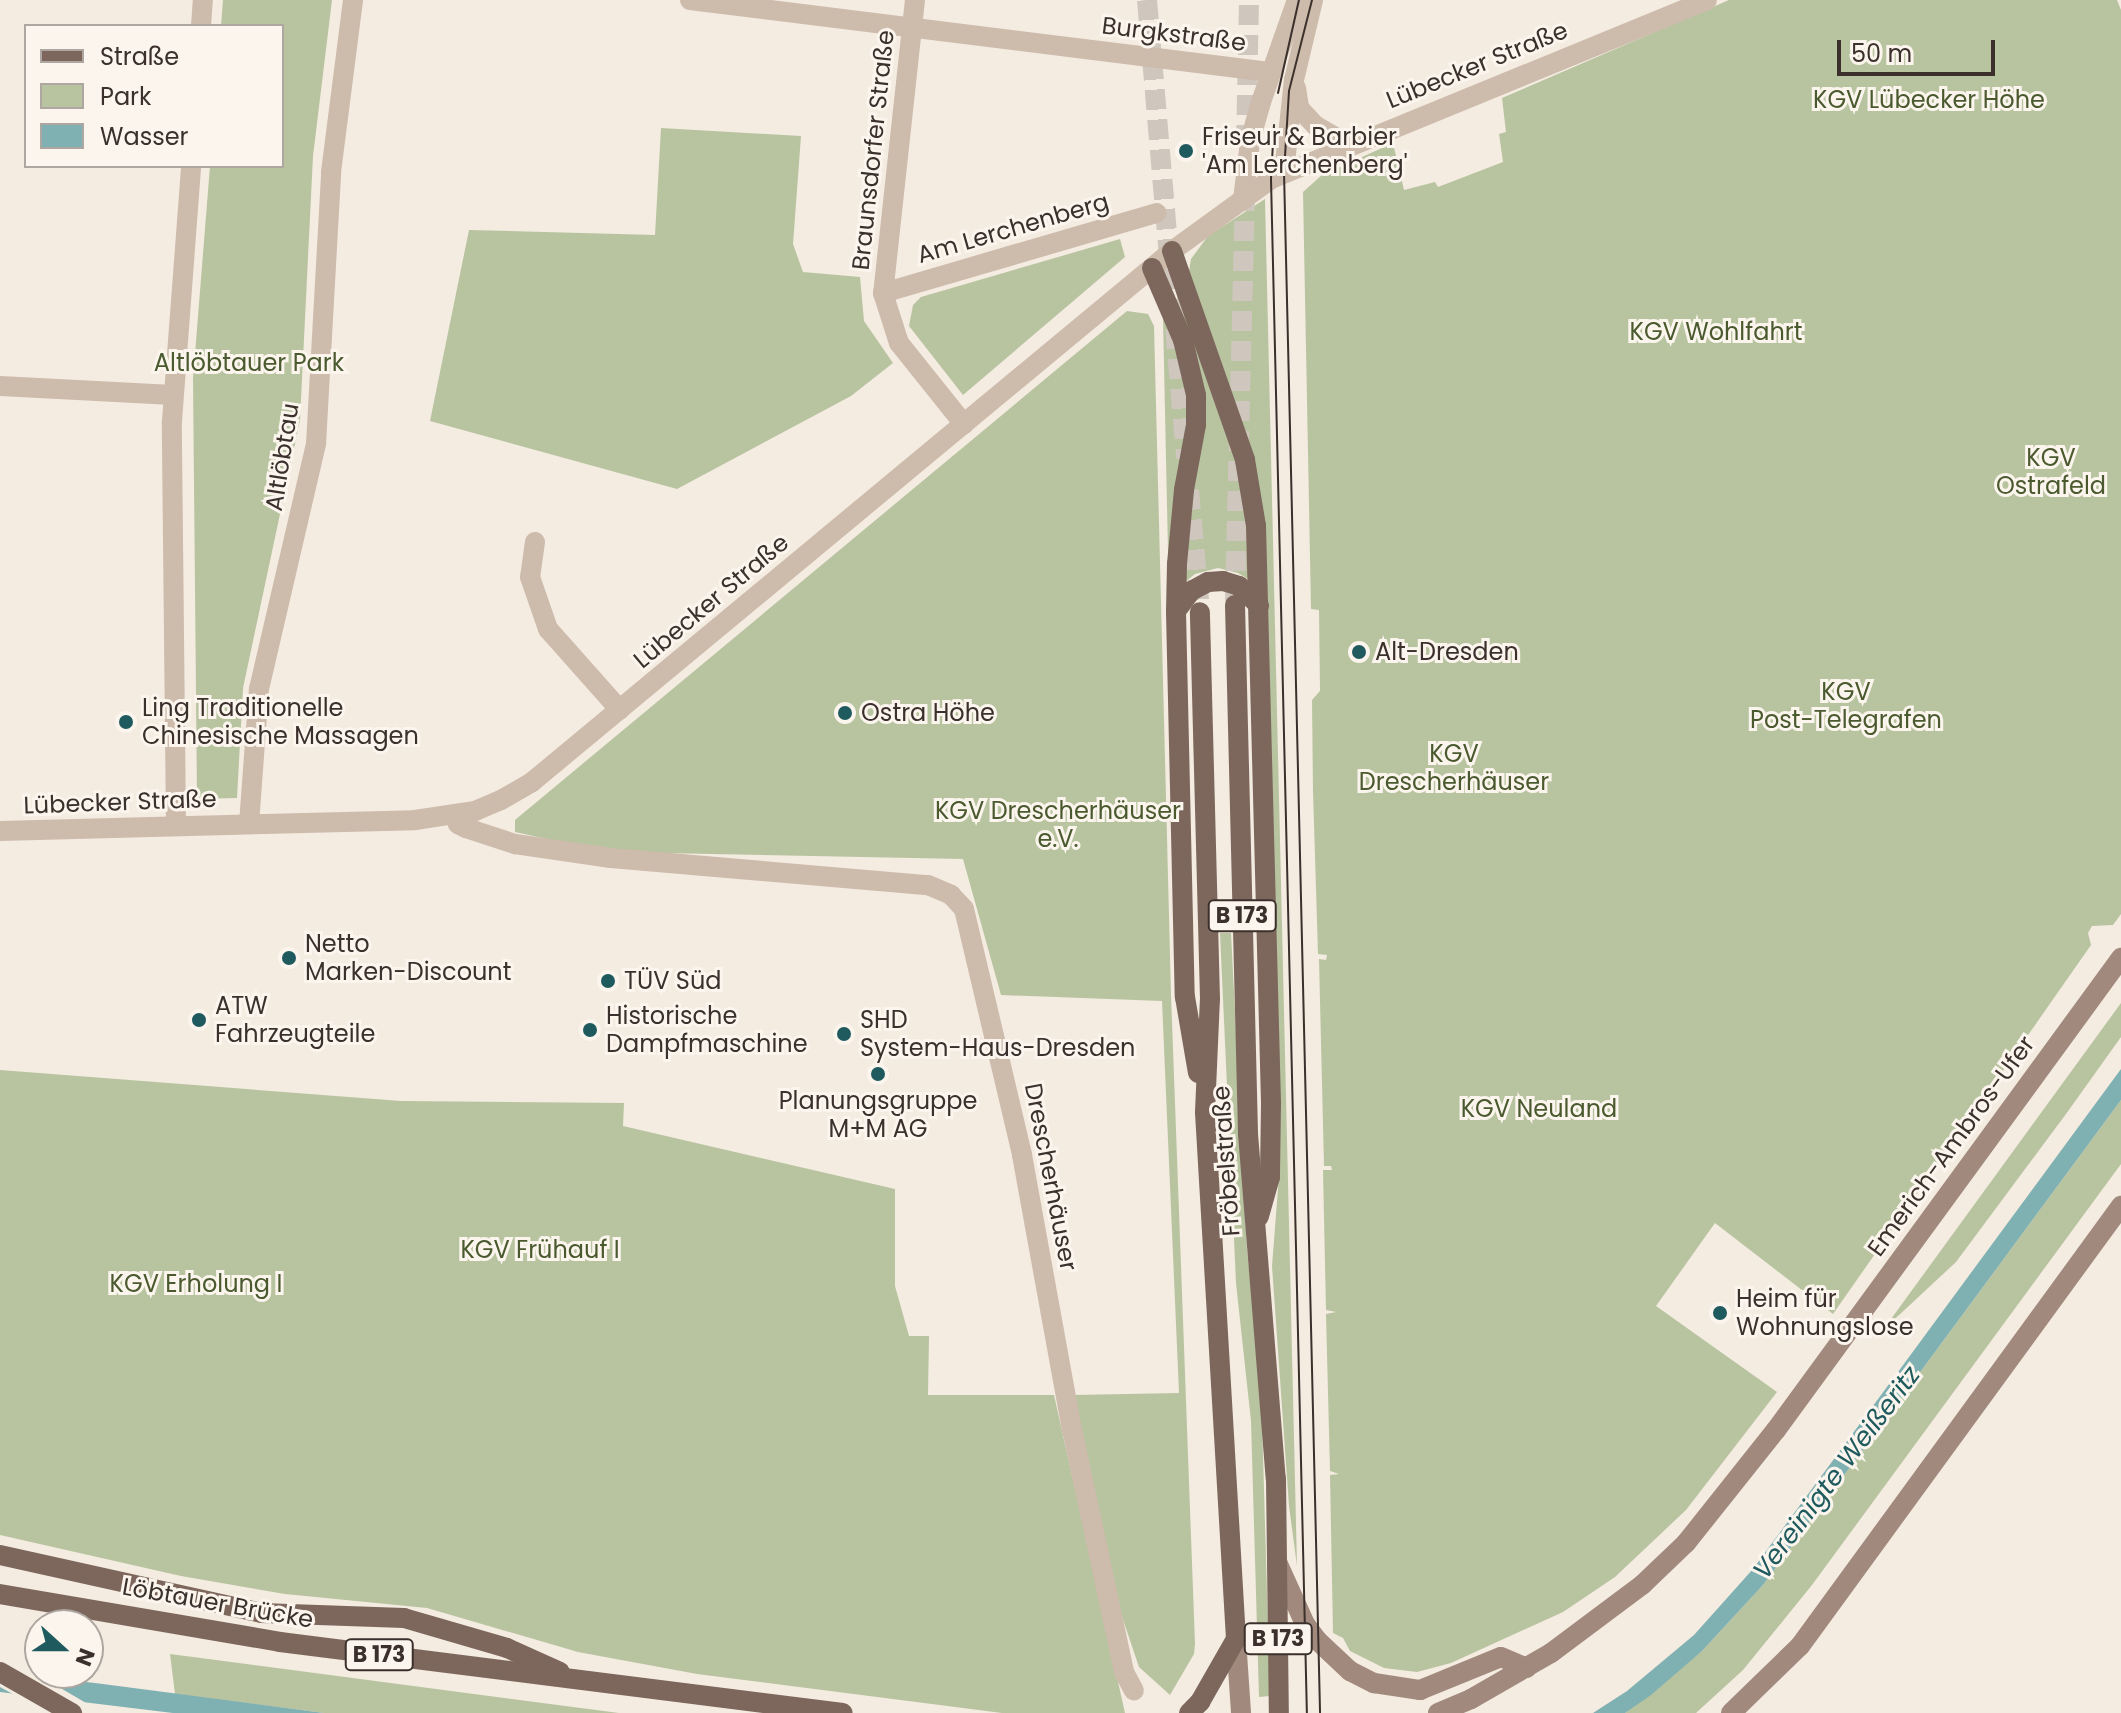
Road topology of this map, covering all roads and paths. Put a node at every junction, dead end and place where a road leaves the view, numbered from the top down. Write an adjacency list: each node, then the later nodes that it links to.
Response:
1 (203, 0): 8 (street)
2 (353, 0): 30 (street, Altlöbtau)
3 (690, 0): 9 (street, Burgkstraße)
4 (915, 0): 9 (street, Braunsdorfer Straße)
5 (1297, 0): 10 (street)
6 (1313, 0): 11 (street)
7 (1707, 0): 12 (street, Lübecker Straße)
8 (201, 24)
9 (912, 28): 10 (street, Burgkstraße); 19 (street, Braunsdorfer Straße)
10 (1270, 72): 15 (street)
11 (1294, 80): 12 (street); 14 (street)
12 (1356, 143): 14 (street, Lübecker Straße)
13 (191, 168): 21 (street)
14 (1284, 172): 15 (street, Lübecker Straße)
15 (1243, 200): 17 (street, Lübecker Straße)
16 (1157, 213): 19 (street, Am Lerchenberg)
17 (1172, 251): 18 (street, Lübecker Straße); 25 (main road)
18 (1152, 268): 22 (street, Lübecker Straße); 26 (main road)
19 (883, 293): 22 (street, Braunsdorfer Straße)
20 (0, 386): 21 (street)
21 (173, 395): 31 (street)
22 (964, 424): 28 (street, Lübecker Straße)
23 (535, 542): 28 (street)
24 (1235, 605): 36 (main road, Fröbelstraße / B 173)
25 (1259, 605): 26 (main road); 36 (main road)
26 (1176, 612): 34 (main road)
27 (1200, 612): 34 (main road, Fröbelstraße / B 173)
28 (620, 710): 29 (street, Lübecker Straße)
29 (454, 815): 30 (street, Lübecker Straße); 44 (street, Drescherhäuser)
30 (249, 824): 31 (street, Lübecker Straße)
31 (176, 826): 32 (street, Lübecker Straße)
32 (0, 831)
33 (2121, 958): 41 (main road, Emerich-Ambros-Ufer)
34 (1205, 1112): 40 (main road, Fröbelstraße / B 173)
35 (2121, 1206): 51 (main road)
36 (1256, 1228): 38 (main road, Fröbelstraße / B 173)
37 (0, 1555): 43 (main road)
38 (1278, 1564): 41 (main road); 49 (main road, Fröbelstraße / B 173)
39 (0, 1594): 43 (main road, Löbtauer Brücke / B 173)
40 (1236, 1639): 47 (main road, B 173); 48 (main road, Fröbelstraße)
41 (1527, 1668): 50 (main road, Emerich-Ambros-Ufer)
42 (0, 1672): 45 (main road)
43 (571, 1678): 46 (main road, B 173)
44 (1134, 1691)
45 (72, 1713)
46 (843, 1713)
47 (1189, 1713)
48 (1241, 1713)
49 (1279, 1713)
50 (1438, 1713)
51 (1731, 1713)

